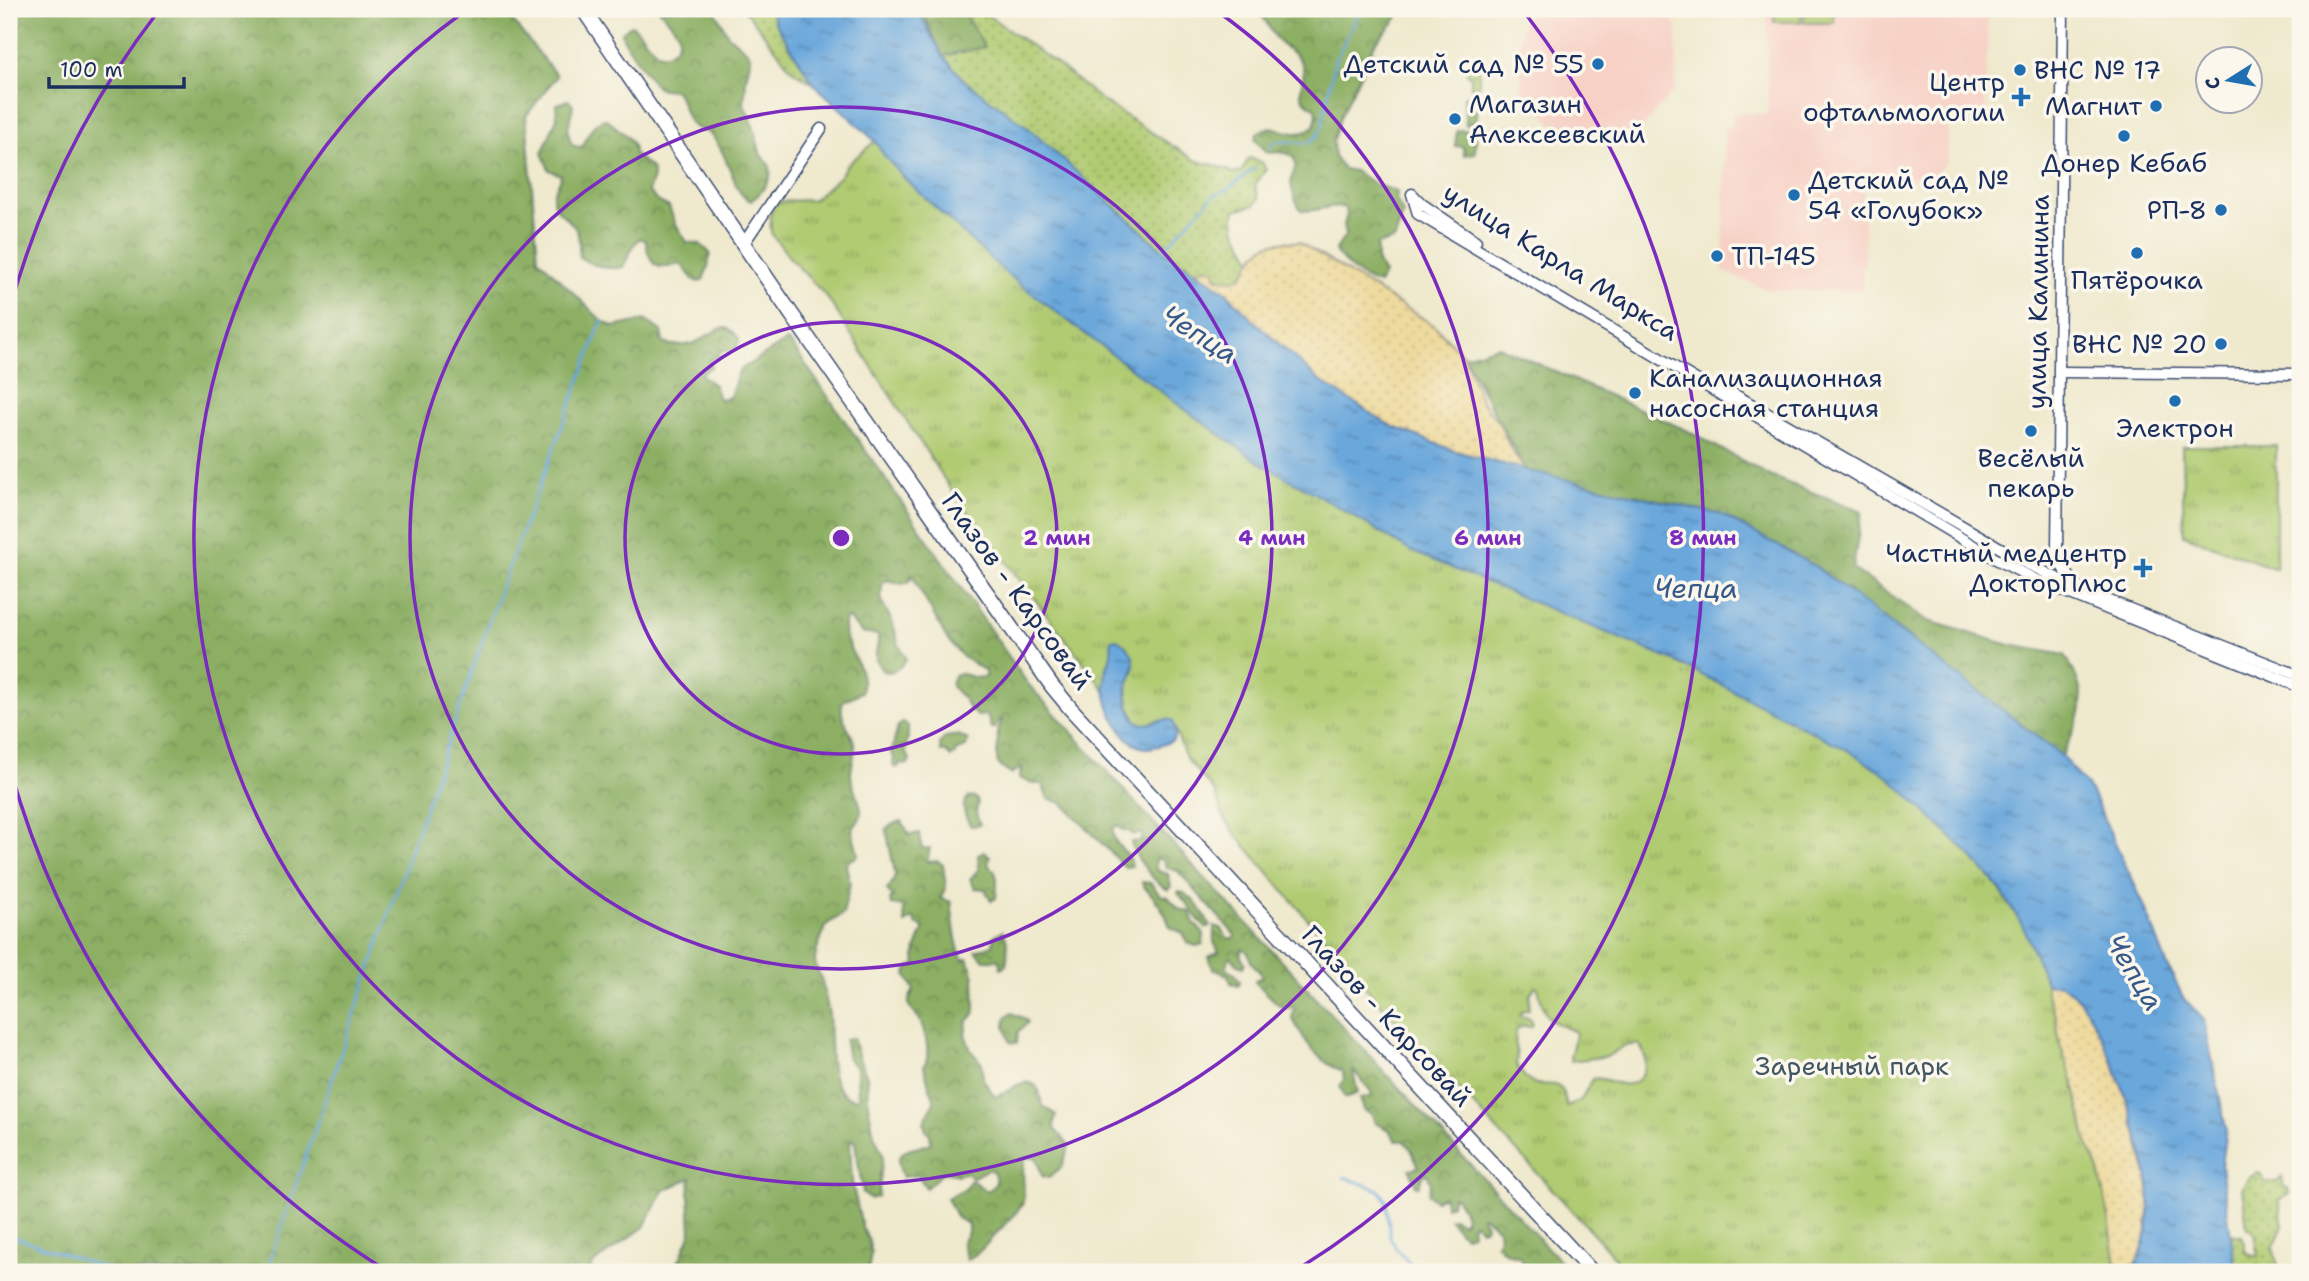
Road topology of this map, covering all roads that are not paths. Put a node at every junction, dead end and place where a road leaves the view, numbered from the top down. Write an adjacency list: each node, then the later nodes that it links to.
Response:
1 (583, 9): 4 (main road, Глазов - Карсовай)
2 (2063, 9): 5 (street, улица Калинина)
3 (821, 129): 4 (street)
4 (744, 243): 13 (main road, Глазов - Карсовай)
5 (2060, 372): 6 (street); 7 (street, улица Калинина)
6 (2300, 374)
7 (2057, 550): 8 (street); 9 (street); 10 (street, улица Калинина)
8 (2028, 564): 9 (street, улица Карла Маркса); 9 (street, улица Карла Маркса)
9 (2052, 581): 10 (street, улица Карла Маркса); 12 (street, улица Карла Маркса)
10 (2079, 589): 11 (street, улица Карла Маркса)
11 (2300, 676)
12 (2300, 687)
13 (1592, 1272)

